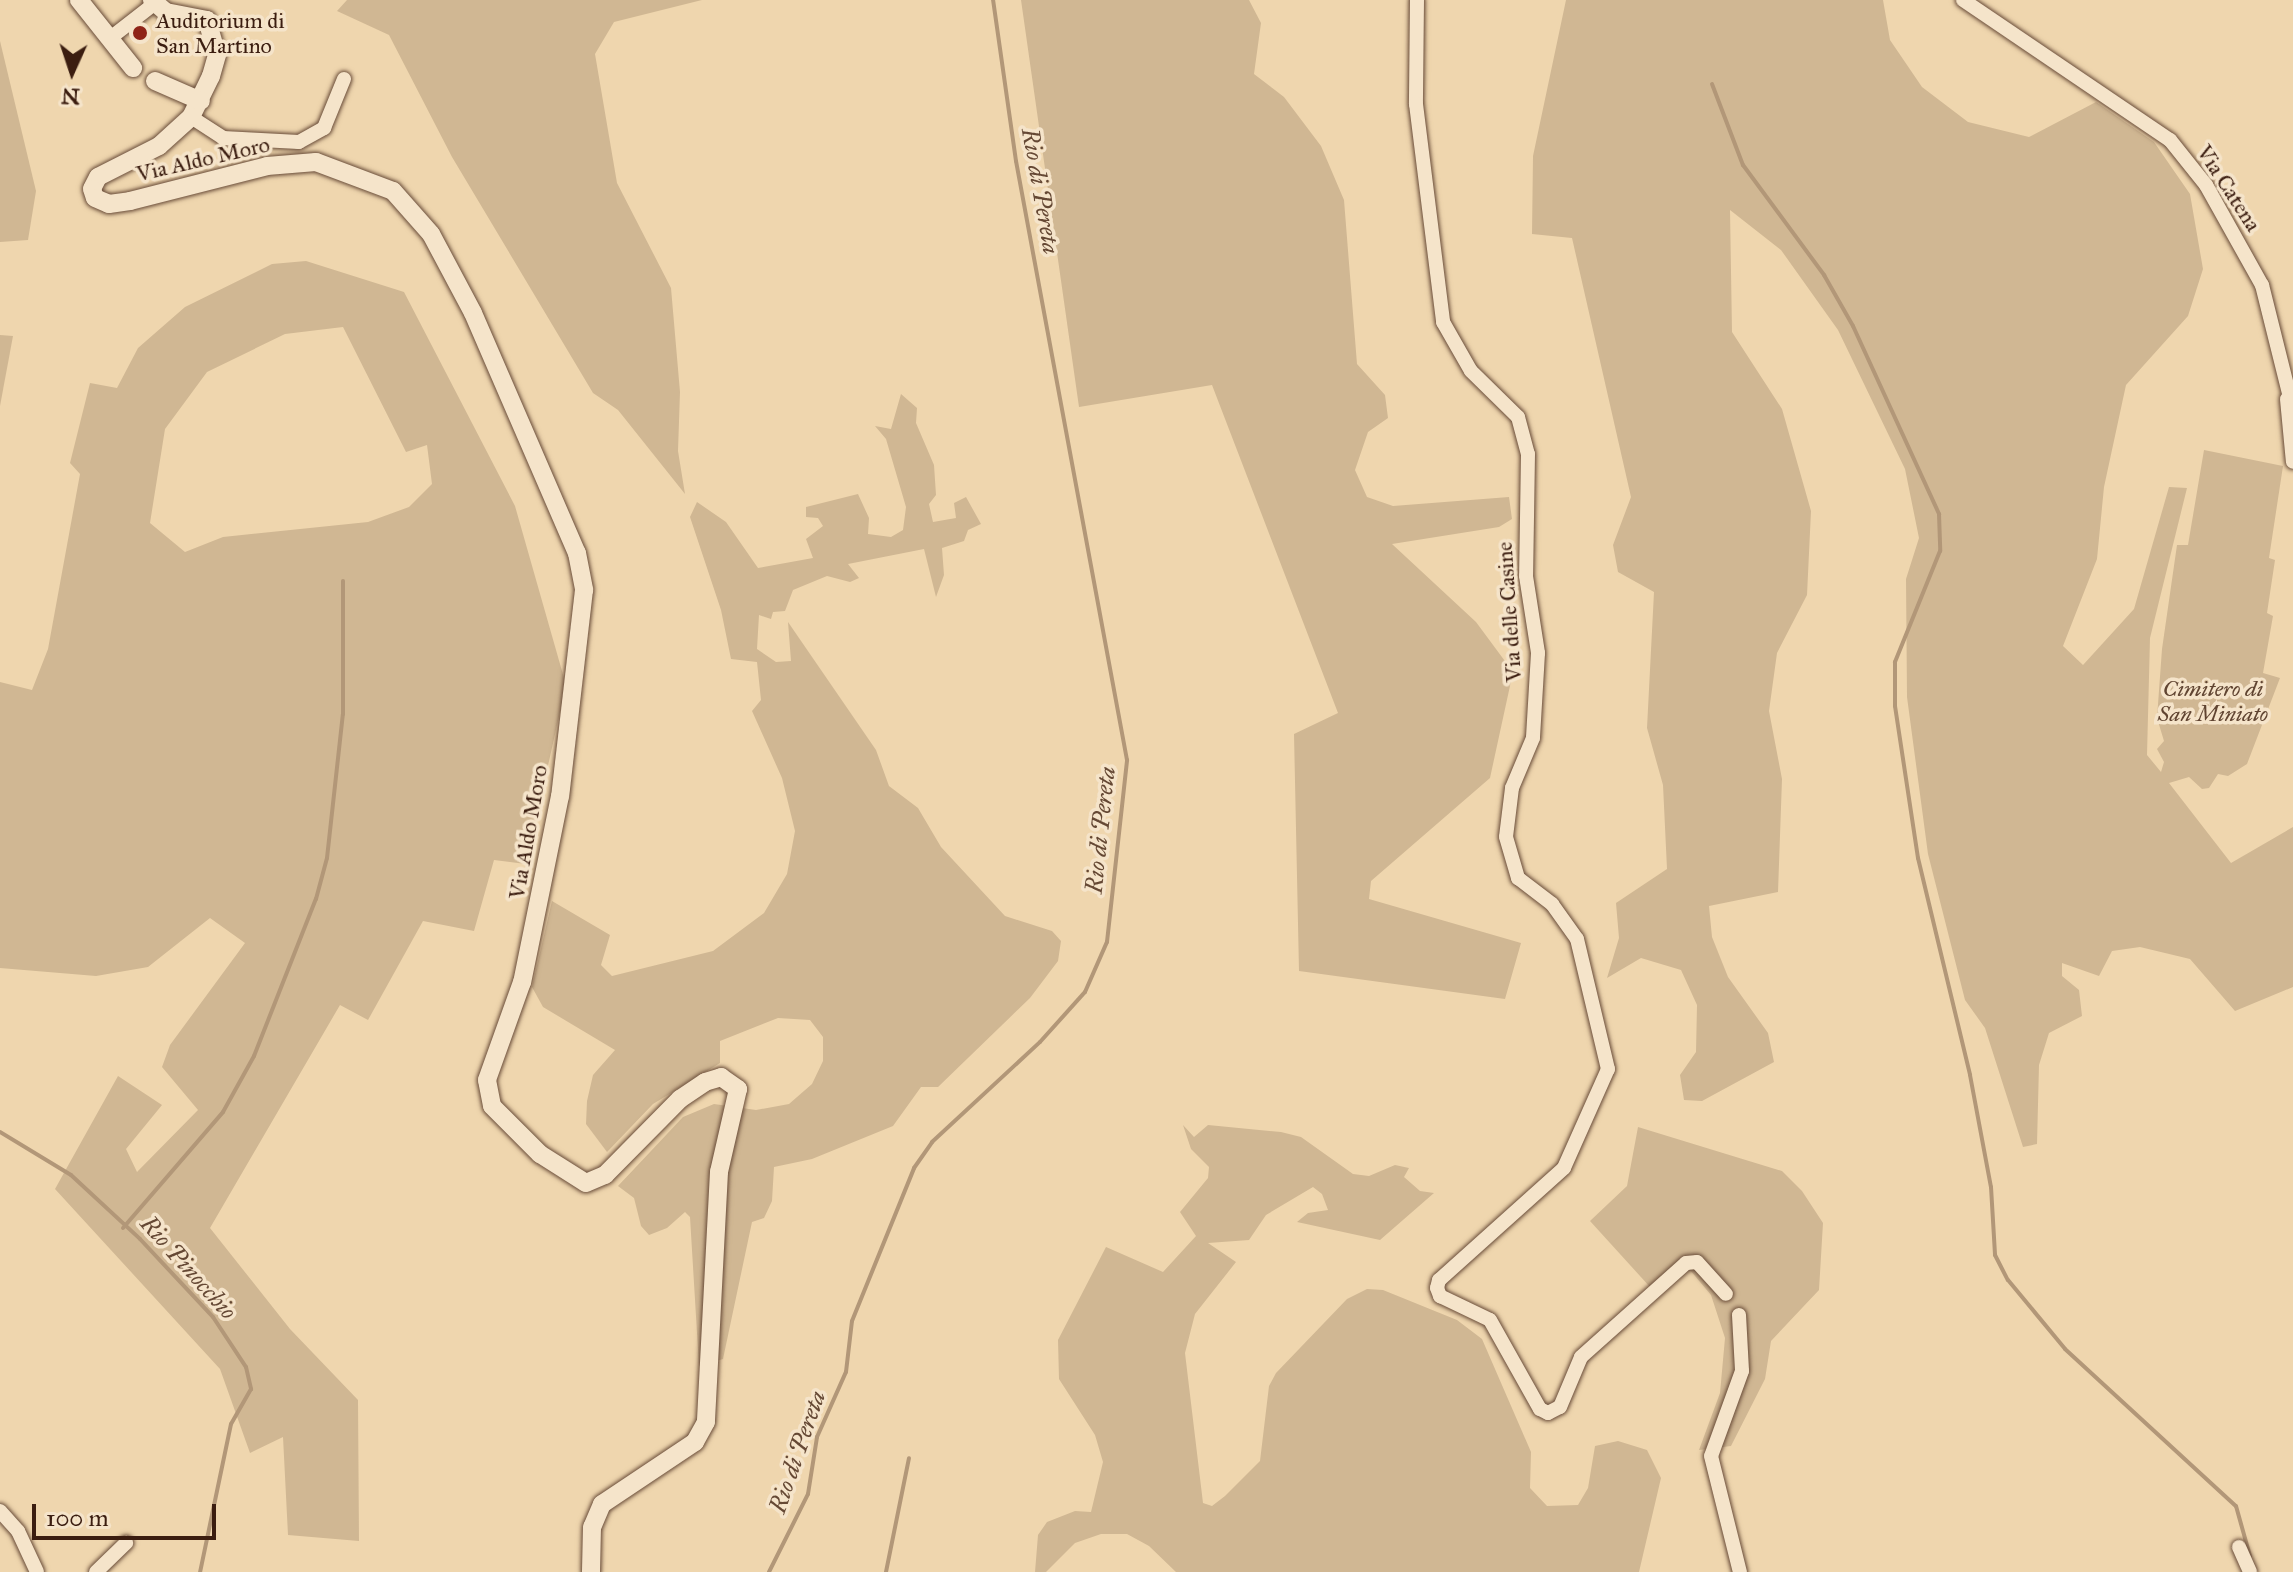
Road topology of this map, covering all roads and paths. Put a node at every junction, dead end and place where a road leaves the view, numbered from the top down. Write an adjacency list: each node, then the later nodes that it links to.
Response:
1 (79, 0): 5 (main road)
2 (1417, 0): 13 (street, Via delle Casine)
3 (1963, 0): 10 (street, Via Catena)
4 (153, 2): 5 (street); 9 (main road)
5 (109, 39): 6 (main road)
6 (133, 68)
7 (344, 79): 9 (street, Via Aldo Moro)
8 (155, 81): 9 (main road)
9 (196, 109): 20 (main road, Via Aldo Moro)
10 (2285, 381): 11 (street, Via Catena); 12 (street)
11 (2293, 409)
12 (2293, 462)
13 (1726, 1294)
14 (1739, 1315): 21 (street)
15 (0, 1511): 18 (street)
16 (126, 1543): 19 (street)
17 (2239, 1547): 22 (street)
18 (37, 1572)
19 (96, 1572)
20 (591, 1572)
21 (1740, 1572)
22 (2250, 1572)

